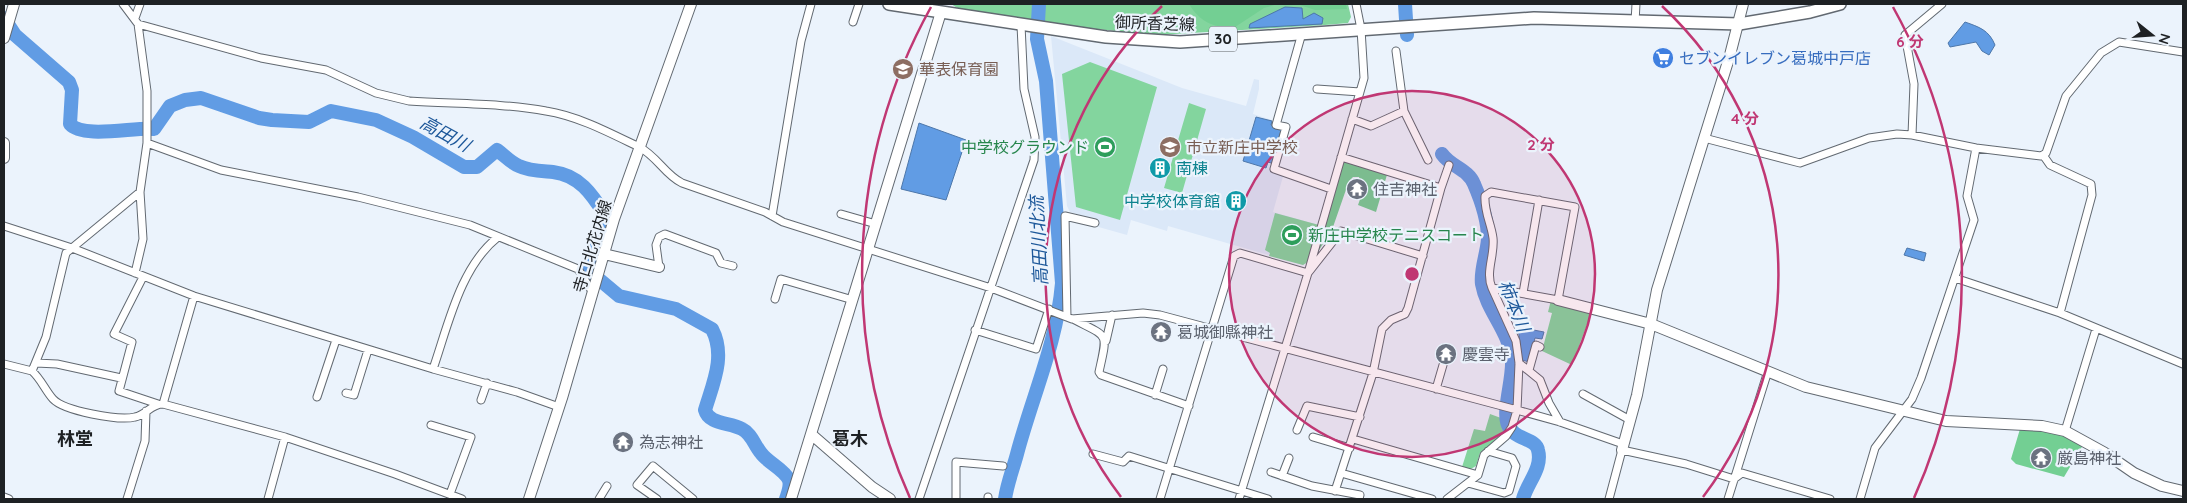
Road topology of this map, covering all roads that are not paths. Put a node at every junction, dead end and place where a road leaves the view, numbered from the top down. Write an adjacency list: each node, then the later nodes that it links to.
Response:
1 (14, 4): 19 (street)
2 (124, 4): 14 (street)
3 (140, 4): 14 (street)
4 (691, 4): 32 (street, 寺口北花内線)
5 (812, 4): 44 (street)
6 (859, 4): 15 (street)
7 (889, 4): 13 (main road, 御所香芝線 / 30)
8 (1356, 4): 20 (street)
9 (1636, 4): 16 (street)
10 (1743, 4): 17 (street)
11 (1840, 4): 17 (main road, 御所香芝線 / 30)
12 (1942, 4): 28 (street)
13 (942, 8): 18 (main road, 御所香芝線 / 30); 46 (street)
14 (137, 21): 31 (street); 32 (street)
15 (853, 22)
16 (1635, 22): 17 (main road, 御所香芝線 / 30); 20 (main road, 御所香芝線 / 30)
17 (1739, 24): 29 (street)
18 (1032, 26): 21 (main road, 御所香芝線 / 30); 59 (street)
19 (6, 29)
20 (1361, 29): 21 (main road, 御所香芝線 / 30); 25 (street)
21 (1302, 33): 40 (street)
22 (1396, 51): 26 (street)
23 (2183, 52): 34 (street)
24 (1317, 89): 25 (street)
25 (1360, 92): 27 (street)
26 (1404, 111): 27 (street); 37 (street)
27 (1352, 119): 35 (street)
28 (1912, 135): 29 (street); 33 (street)
29 (1704, 138): 71 (street)
30 (4, 143): 36 (street)
31 (147, 143): 41 (street); 48 (street)
32 (641, 148): 44 (street); 51 (street, 寺口北花内線)
33 (1976, 148): 34 (street); 58 (street)
34 (2043, 155): 68 (street)
35 (1341, 157): 39 (street); 40 (street)
36 (4, 158)
37 (1428, 160)
38 (1449, 165): 39 (street)
39 (1441, 188): 52 (street)
40 (1331, 189): 56 (street)
41 (140, 192): 49 (street); 55 (street)
42 (1538, 200): 60 (street); 62 (street); 66 (street)
43 (841, 214): 46 (street)
44 (772, 216): 50 (street)
45 (1095, 223): 70 (street)
46 (876, 224): 50 (street)
47 (4, 226): 49 (street)
48 (498, 237): 61 (street); 85 (street)
49 (72, 248): 55 (street); 80 (street)
50 (868, 249): 59 (street); 65 (street)
51 (604, 254): 54 (street); 61 (street, 寺口北花内線)
52 (1423, 256): 56 (street); 90 (street)
53 (733, 266): 54 (street)
54 (659, 267)
55 (135, 273): 57 (street)
56 (1308, 273): 74 (street); 79 (street)
57 (143, 277): 63 (street); 91 (street)
58 (1955, 278): 68 (street); 104 (street)
59 (991, 288): 67 (street); 73 (street)
60 (1492, 288): 62 (street); 81 (street)
61 (594, 289): 101 (street, 寺口北花内線)
62 (1523, 293): 66 (street)
63 (194, 296): 75 (street); 99 (street)
64 (775, 299): 65 (street)
65 (853, 300): 111 (street)
66 (1558, 300): 71 (street)
67 (1049, 309): 70 (street); 73 (street)
68 (2060, 313): 72 (street)
69 (1112, 315): 70 (street); 74 (street); 76 (street)
70 (1068, 317): 76 (street)
71 (1651, 324): 89 (street); 106 (street)
72 (2096, 329): 83 (street); 110 (street)
73 (975, 330): 144 (street)
74 (1213, 330): 79 (street); 100 (street)
75 (336, 340): 78 (street); 97 (street)
76 (1106, 341): 96 (street)
77 (1540, 347): 87 (street)
78 (368, 350): 85 (street); 94 (street)
79 (1285, 350): 90 (street); 129 (street)
80 (36, 363): 88 (street); 91 (street)
81 (1519, 363): 87 (street); 102 (street)
82 (4, 364): 88 (street)
83 (2183, 364)
84 (1443, 365): 93 (street)
85 (433, 369): 92 (street)
86 (1163, 369): 96 (street)
87 (1529, 370): 107 (street)
88 (32, 371): 103 (street)
89 (1768, 371): 104 (street); 126 (street)
90 (1373, 373): 93 (street); 105 (street)
91 (121, 378): 99 (street)
92 (487, 383): 98 (street); 101 (street)
93 (1436, 389): 102 (street)
94 (346, 393)
95 (1583, 394): 106 (street)
96 (1155, 395): 100 (street)
97 (317, 397)
98 (481, 400)
99 (160, 404): 103 (street); 112 (street)
100 (1189, 406): 121 (street)
101 (559, 407): 138 (street, 寺口北花内線)
102 (1514, 409): 107 (street); 117 (street)
103 (146, 411): 135 (street)
104 (1902, 411): 110 (street); 155 (street)
105 (1360, 417): 109 (street); 114 (street)
106 (1630, 420): 115 (street)
107 (1560, 422): 115 (street)
108 (430, 424): 132 (street)
109 (1297, 430)
110 (2065, 432): 131 (street)
111 (811, 434): 142 (street); 143 (street)
112 (285, 436): 132 (street); 136 (street)
113 (1313, 437): 116 (street)
114 (1353, 439): 116 (street); 124 (street)
115 (1622, 447): 126 (street); 152 (street)
116 (1350, 448): 123 (street)
117 (1488, 451): 124 (street); 127 (street)
118 (1093, 454): 121 (street)
119 (1289, 458): 125 (street)
120 (1003, 466): 145 (street)
121 (1170, 468): 129 (street); 146 (street)
122 (1271, 472): 125 (street)
123 (1341, 473): 130 (street); 150 (street)
124 (1478, 475): 127 (street)
125 (1282, 476): 130 (street)
126 (1734, 479): 153 (street); 154 (street)
127 (1468, 483): 151 (street)
128 (607, 486): 139 (street)
129 (1241, 491): 147 (street); 148 (street)
130 (1335, 491): 149 (street)
131 (2183, 492)
132 (450, 494): 137 (street)
133 (4, 497): 134 (street)
134 (9, 499)
135 (127, 499)
136 (268, 499)
137 (462, 499)
138 (529, 499)
139 (599, 499)
140 (655, 499): 141 (street)
141 (693, 499)
142 (791, 499)
143 (890, 499)
144 (919, 499)
145 (956, 499)
146 (1160, 499)
147 (1238, 499)
148 (1268, 499)
149 (1359, 499)
150 (1432, 499)
151 (1447, 499)
152 (1609, 499)
153 (1728, 499)
154 (1830, 499)
155 (1860, 499)

